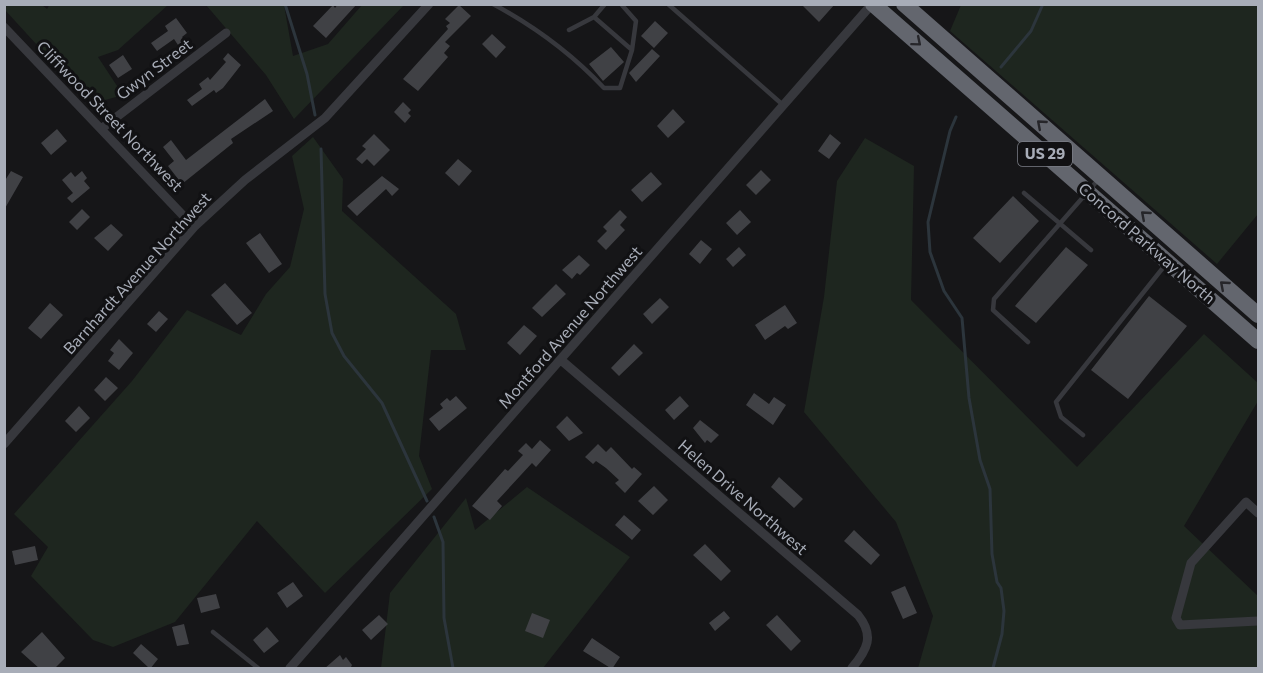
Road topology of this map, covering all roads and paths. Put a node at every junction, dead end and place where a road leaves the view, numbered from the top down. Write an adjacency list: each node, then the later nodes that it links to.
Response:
1 (429, 4): 19 (street, Barnhardt Avenue Northwest)
2 (493, 4): 12 (lane)
3 (605, 4): 8 (lane)
4 (621, 4): 12 (lane)
5 (668, 4): 13 (lane)
6 (872, 4): 13 (street, Montford Avenue Northwest); 16 (highway, Concord Parkway North / US 29, one-way to 16)
7 (904, 4): 15 (highway, Concord Parkway North / US 29, one-way to 7)
8 (594, 17): 10 (lane); 12 (lane)
9 (4, 27): 14 (street, Cliffwood Street Northwest)
10 (569, 30)
11 (226, 33): 14 (street, Gwyn Street)
12 (632, 50)
13 (783, 106): 25 (street, Montford Avenue Northwest)
14 (101, 129): 19 (street, Cliffwood Street Northwest)
15 (1101, 176): 16 (lane); 22 (highway, Concord Parkway North / US 29, one-way to 15)
16 (1087, 191): 18 (lane); 21 (highway, Concord Parkway North / US 29)
17 (1024, 193): 18 (lane)
18 (1060, 224): 20 (lane); 24 (lane)
19 (194, 227): 27 (street, Barnhardt Avenue Northwest)
20 (1091, 250)
21 (1168, 262): 23 (highway, Concord Parkway North / US 29); 26 (lane)
22 (1258, 315)
23 (1258, 341)
24 (1028, 342)
25 (561, 360): 32 (street, Montford Avenue Northwest); 33 (street, Helen Drive Northwest)
26 (1083, 435)
27 (4, 444)
28 (1258, 513): 29 (street)
29 (1258, 621)
30 (213, 632): 31 (lane)
31 (258, 669)
32 (290, 669)
33 (852, 669)

